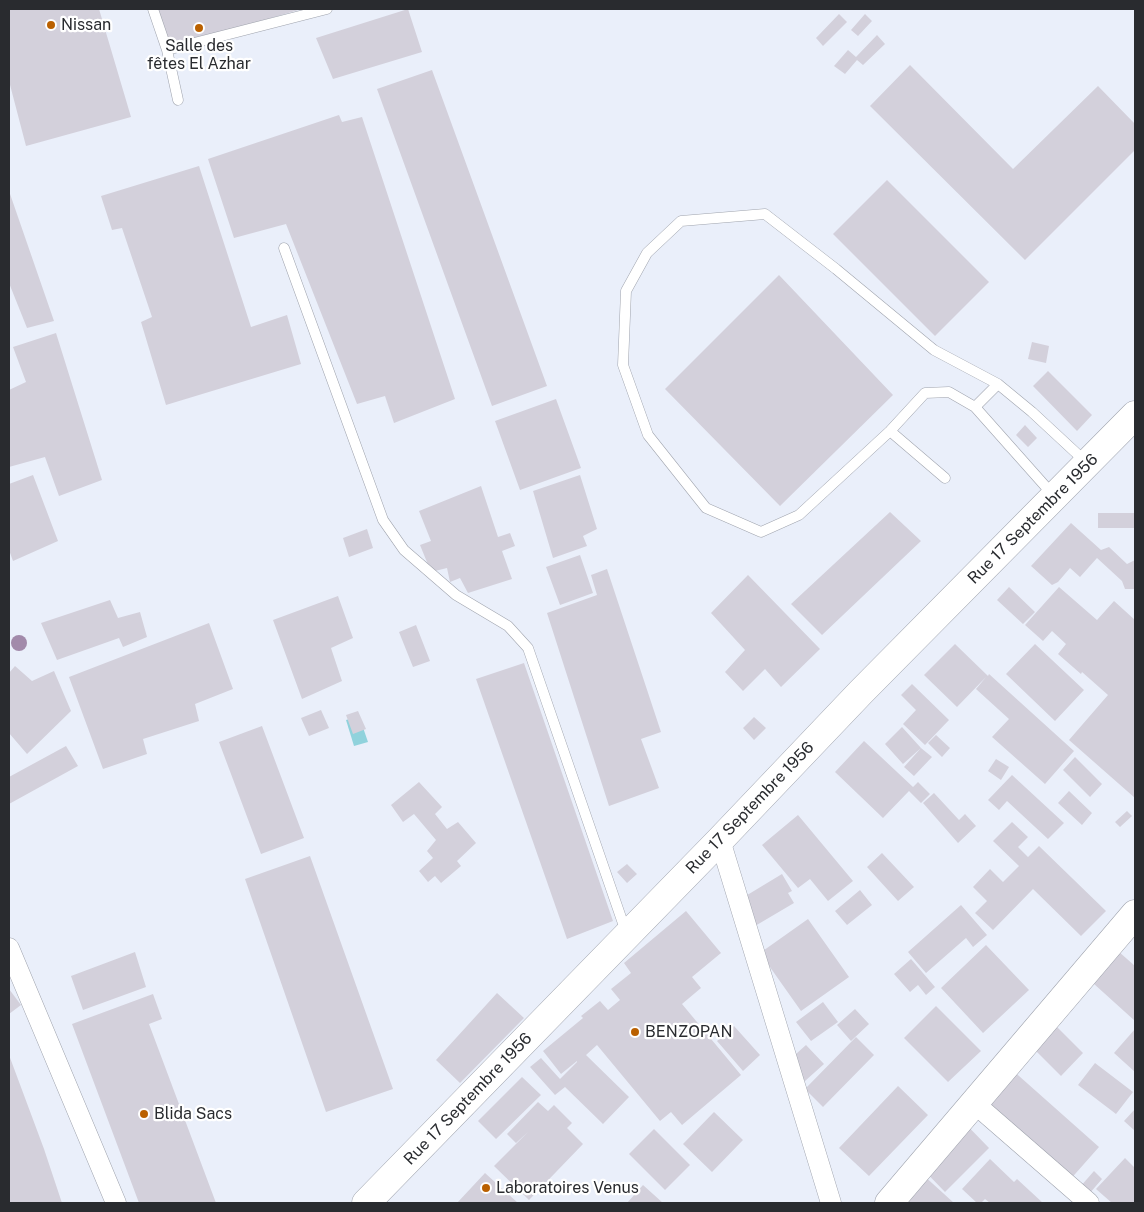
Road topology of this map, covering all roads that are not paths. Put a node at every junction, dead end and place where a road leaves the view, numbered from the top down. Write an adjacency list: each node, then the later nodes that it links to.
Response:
1 (153, 9): 3 (lane)
2 (327, 9): 3 (lane)
3 (167, 50): 4 (lane)
4 (178, 100)
5 (284, 248): 15 (lane)
6 (998, 384): 7 (lane); 9 (lane); 10 (lane)
7 (975, 407): 9 (lane); 12 (lane)
8 (1135, 415): 10 (main road, Rue 17 Septembre 1956)
9 (890, 431): 11 (lane)
10 (1088, 463): 12 (main road, Rue 17 Septembre 1956)
11 (945, 478)
12 (1055, 496): 13 (main road, Rue 17 Septembre 1956)
13 (720, 840): 15 (main road, Rue 17 Septembre 1956); 20 (street)
14 (1133, 921): 17 (main road)
15 (627, 936): 19 (main road, Rue 17 Septembre 1956)
16 (9, 948): 18 (street)
17 (974, 1103): 21 (main road); 22 (street)
18 (116, 1203)
19 (366, 1203)
20 (831, 1203)
21 (890, 1203)
22 (1090, 1203)

